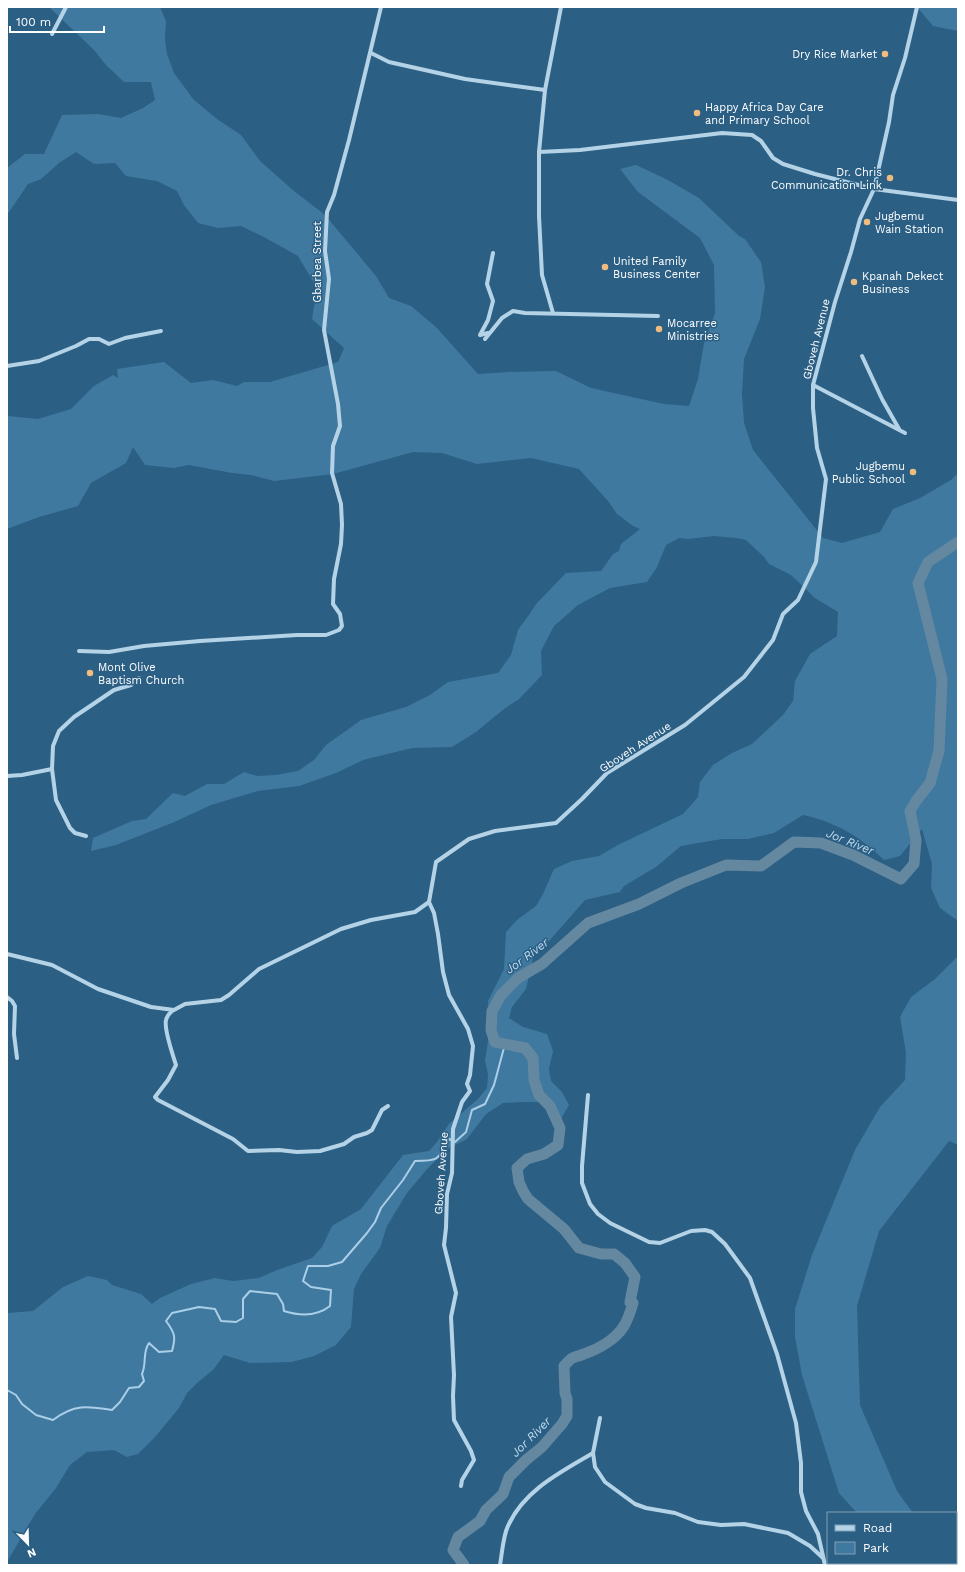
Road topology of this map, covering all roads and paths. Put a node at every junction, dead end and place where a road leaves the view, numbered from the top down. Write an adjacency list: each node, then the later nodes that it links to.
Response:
1 (66, 7): 5 (street)
2 (381, 7): 6 (street, Gbarbea Street)
3 (561, 7): 7 (street)
4 (917, 7): 9 (street, Gboveh Avenue)
5 (52, 34)
6 (371, 53): 7 (street); 22 (street, Gbarbea Street)
7 (546, 90): 8 (street)
8 (539, 152): 9 (street); 12 (street)
9 (874, 189): 10 (street); 19 (street, Gboveh Avenue)
10 (958, 200)
11 (493, 252): 15 (street)
12 (553, 314): 13 (street); 15 (street)
13 (658, 316)
14 (161, 331): 18 (street)
15 (488, 333): 16 (street)
16 (485, 339)
17 (862, 356): 20 (street)
18 (7, 366)
19 (813, 386): 20 (street); 27 (street, Gboveh Avenue)
20 (899, 429): 21 (street)
21 (905, 432)
22 (79, 651)
23 (139, 678): 24 (street)
24 (52, 769): 25 (street); 26 (street)
25 (7, 776)
26 (86, 836)
27 (429, 902): 30 (street); 36 (street, Gboveh Avenue)
28 (7, 954): 30 (street)
29 (7, 997): 31 (street)
30 (174, 1010): 33 (street)
31 (17, 1058)
32 (588, 1095): 37 (street)
33 (388, 1106)
34 (600, 1418): 35 (street)
35 (593, 1453): 37 (street); 38 (street)
36 (460, 1486)
37 (822, 1558): 39 (street)
38 (500, 1565)
39 (825, 1565)

